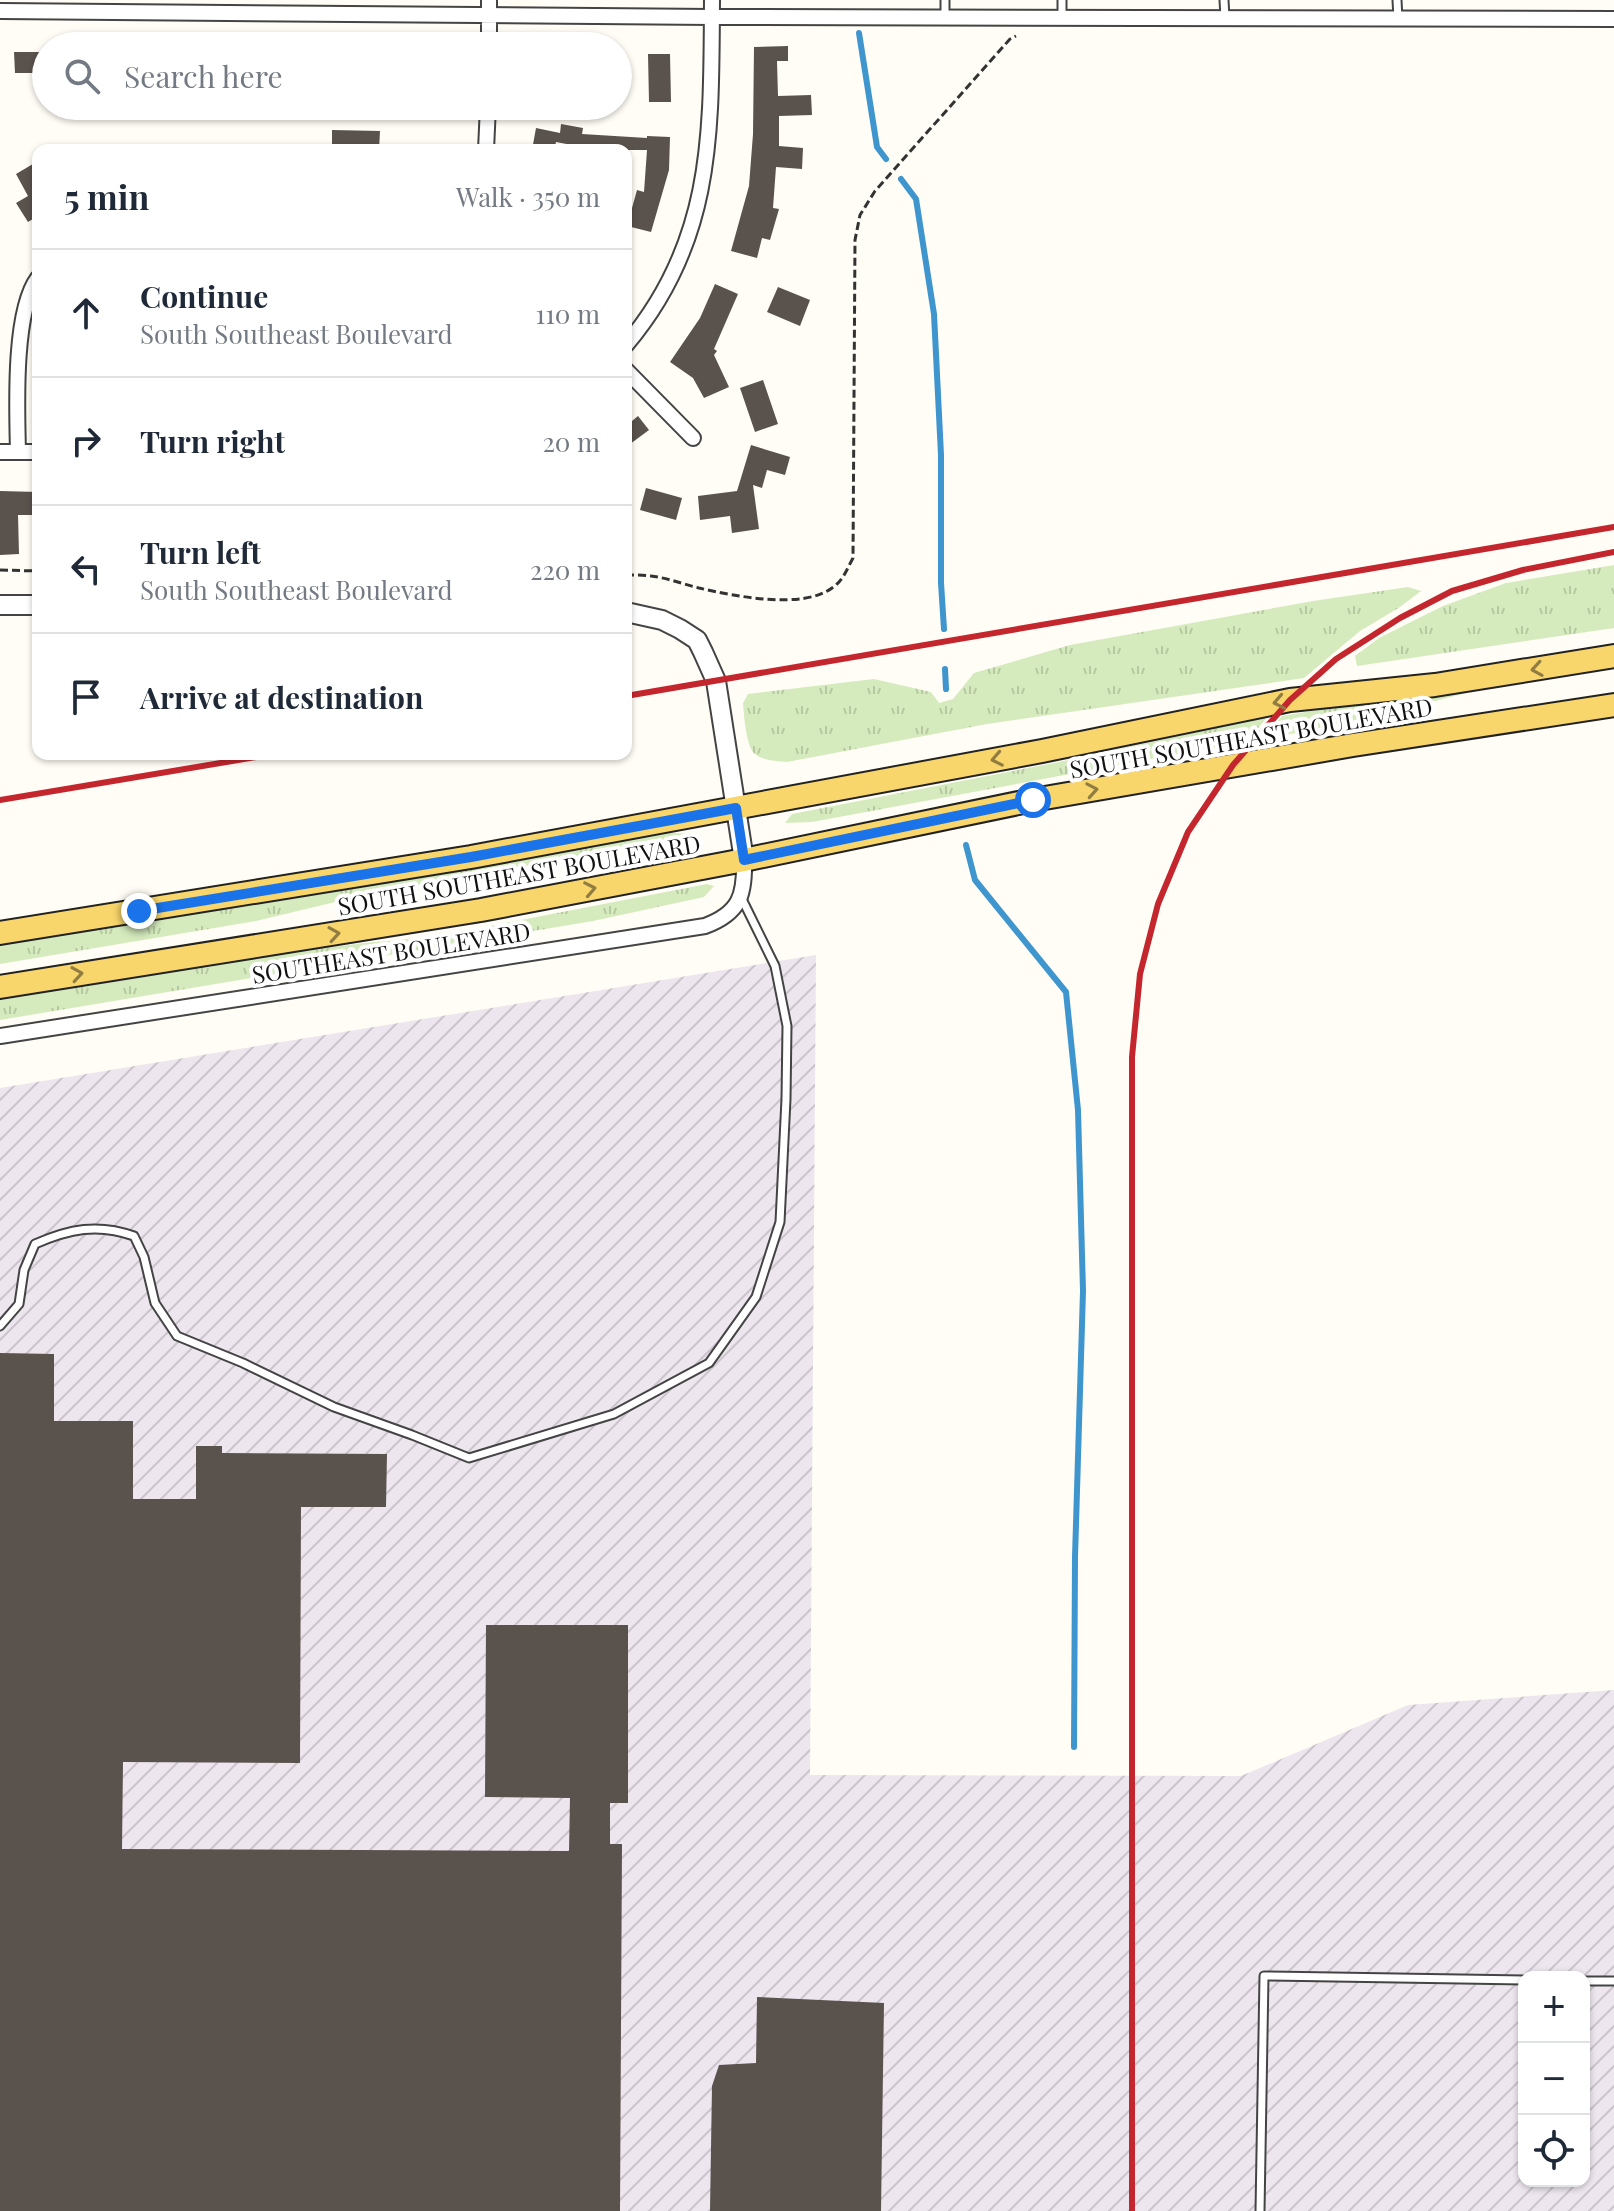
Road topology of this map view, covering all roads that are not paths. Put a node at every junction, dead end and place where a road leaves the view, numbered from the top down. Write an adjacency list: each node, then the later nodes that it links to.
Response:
1 (712, 0): 8 (street)
2 (945, 0): 9 (lane)
3 (1062, 0): 10 (lane)
4 (1224, 0): 11 (lane)
5 (1397, 0): 12 (lane)
6 (489, 8): 7 (street); 8 (street); 14 (street)
7 (0, 11)
8 (712, 17): 9 (street); 18 (street)
9 (945, 18): 10 (street)
10 (1062, 18): 11 (street)
11 (1225, 18): 12 (street)
12 (1398, 19): 13 (street)
13 (1614, 19)
14 (489, 32)
15 (487, 120): 16 (street)
16 (486, 144)
17 (32, 290): 22 (street)
18 (632, 337)
19 (632, 376): 20 (street)
20 (693, 438)
21 (0, 452): 22 (street)
22 (18, 452): 23 (street)
23 (32, 452)
24 (0, 605): 25 (street)
25 (32, 605)
26 (632, 613): 29 (street)
27 (1614, 656): 29 (main road, SOUTH SOUTHEAST BOULEVARD, one-way to 29)
28 (1614, 705): 30 (main road, SOUTH SOUTHEAST BOULEVARD, one-way to 28)
29 (736, 808): 30 (street); 32 (main road, SOUTH SOUTHEAST BOULEVARD)
30 (744, 860): 31 (street); 33 (main road, SOUTH SOUTHEAST BOULEVARD, one-way to 30)
31 (741, 897): 34 (street, SOUTHEAST BOULEVARD); 35 (lane)
32 (0, 933)
33 (0, 987)
34 (0, 1036)
35 (0, 1326)
36 (1518, 1980): 39 (lane)
37 (1590, 1981): 38 (lane)
38 (1614, 1981)
39 (1260, 2211)

